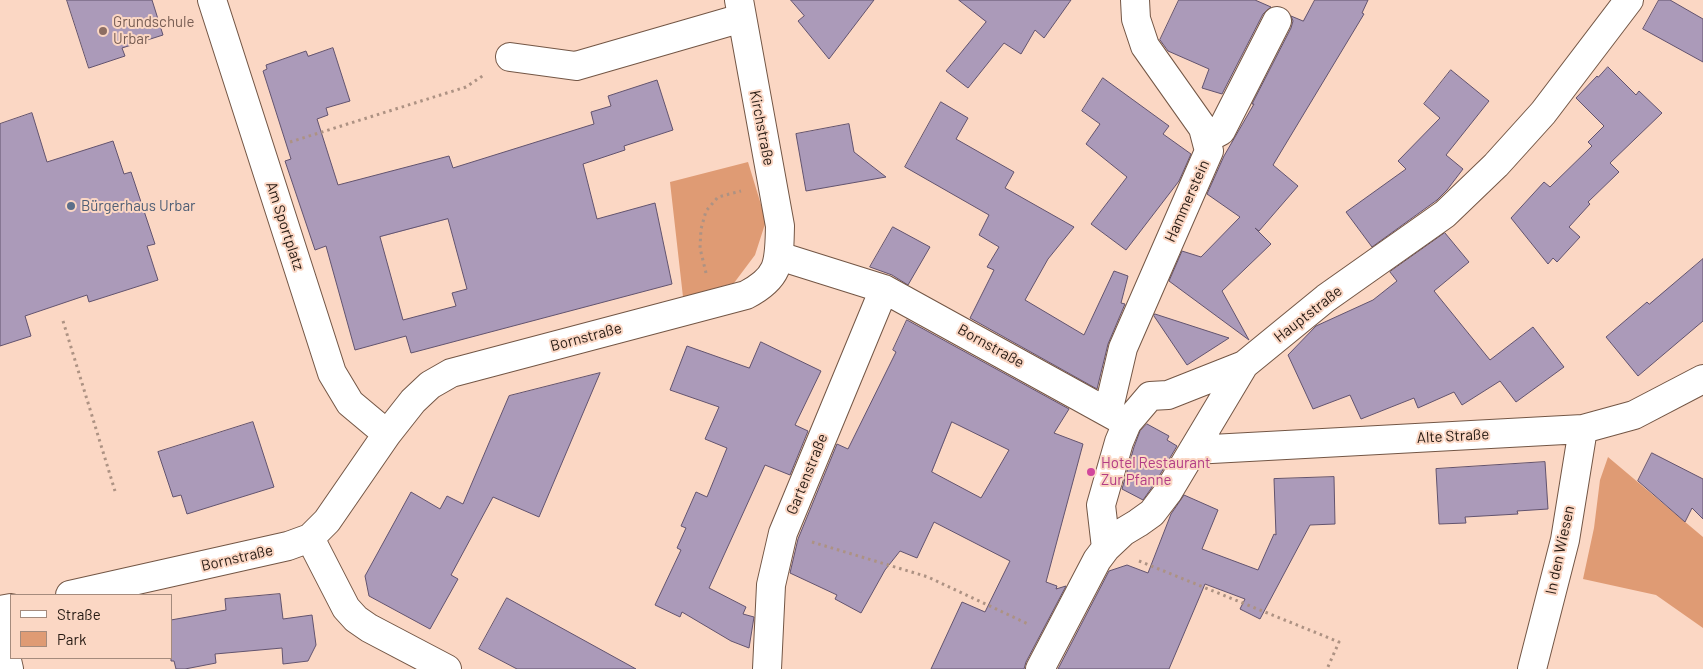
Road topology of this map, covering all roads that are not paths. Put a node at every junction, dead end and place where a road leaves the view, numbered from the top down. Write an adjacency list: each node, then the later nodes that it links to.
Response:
1 (212, 0): 14 (street, Am Sportplatz)
2 (1134, 0): 7 (street, Hammerstein)
3 (1629, 0): 10 (street, Hauptstraße)
4 (740, 9): 6 (street); 8 (street, Kirchstraße)
5 (1277, 21): 7 (street)
6 (510, 57)
7 (1206, 139): 12 (street, Hammerstein)
8 (779, 256): 9 (street, Bornstraße); 14 (street, Bornstraße)
9 (884, 289): 12 (street, Bornstraße); 22 (street, Gartenstraße)
10 (1244, 365): 12 (street); 15 (street, Hauptstraße)
11 (1703, 379): 13 (street, Alte Straße)
12 (1118, 417): 17 (street)
13 (1583, 429): 15 (street, Alte Straße); 24 (street, In den Wiesen)
14 (387, 434): 16 (street, Bornstraße)
15 (1193, 450): 17 (street, Hauptstraße)
16 (310, 538): 18 (street, Bornstraße); 21 (street)
17 (1106, 548): 23 (street, Hauptstraße)
18 (74, 594)
19 (0, 630): 20 (street)
20 (9, 669)
21 (447, 669)
22 (766, 669)
23 (1040, 669)
24 (1532, 669)

